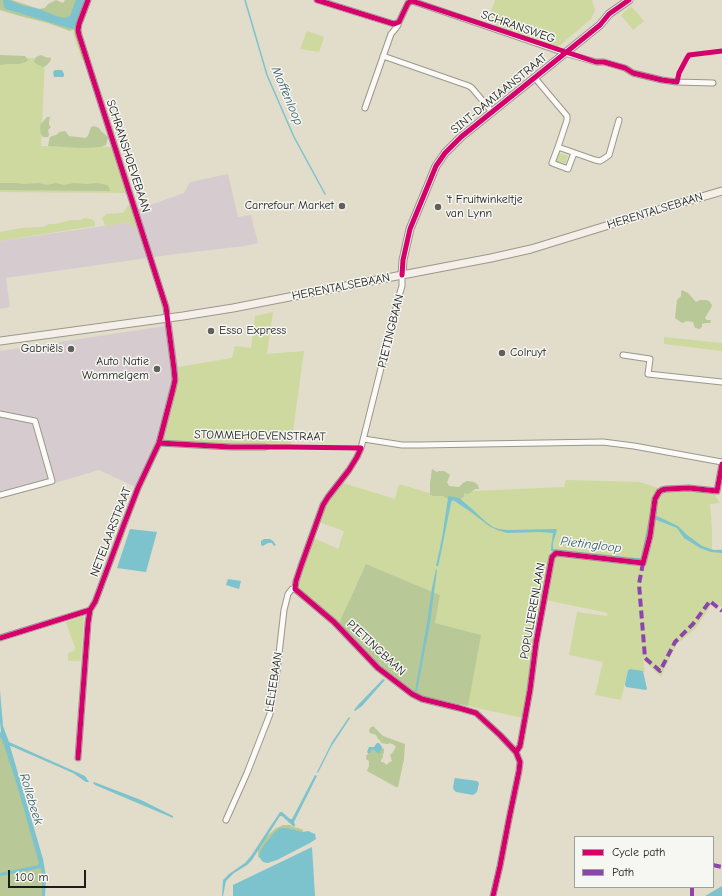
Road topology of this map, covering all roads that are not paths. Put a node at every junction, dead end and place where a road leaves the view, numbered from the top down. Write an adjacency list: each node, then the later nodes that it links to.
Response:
1 (88, 0): 16 (street, SCHRANSHOEVEBAAN)
2 (317, 0): 4 (street)
3 (626, 1): 5 (main road, SINT-DAMIAANSTRAAT)
4 (397, 24): 5 (street, SCHRANSWEG); 6 (street)
5 (565, 53): 7 (main road, SINT-DAMIAANSTRAAT); 8 (street)
6 (383, 56): 9 (street); 10 (street)
7 (535, 78): 10 (main road, SINT-DAMIAANSTRAAT); 12 (street)
8 (713, 83)
9 (365, 108)
10 (492, 112): 15 (main road, SINT-DAMIAANSTRAAT)
11 (619, 120): 13 (street)
12 (558, 147): 13 (street); 13 (street)
13 (574, 153)
14 (722, 191): 15 (main road, HERENTALSEBAAN)
15 (402, 274): 16 (main road, HERENTALSEBAAN); 21 (street, PIETINGBAAN)
16 (167, 318): 17 (main road, HERENTALSEBAAN); 22 (street, NETELAARSTRAAT)
17 (0, 341)
18 (623, 355): 19 (street)
19 (722, 382)
20 (0, 414): 25 (street)
21 (364, 439): 24 (street); 26 (street, PIETINGBAAN)
22 (159, 443): 23 (street, STOMMEHOEVENSTRAAT); 27 (street, NETELAARSTRAAT)
23 (265, 447)
24 (722, 463): 29 (street, POPULIERENLAAN)
25 (0, 495)
26 (295, 589): 29 (street, PIETINGBAAN); 31 (street, LELIEBAAN)
27 (90, 610): 28 (street); 30 (street, NETELAARSTRAAT)
28 (0, 638)
29 (516, 752): 32 (street)
30 (78, 758)
31 (226, 820)
32 (493, 896)

